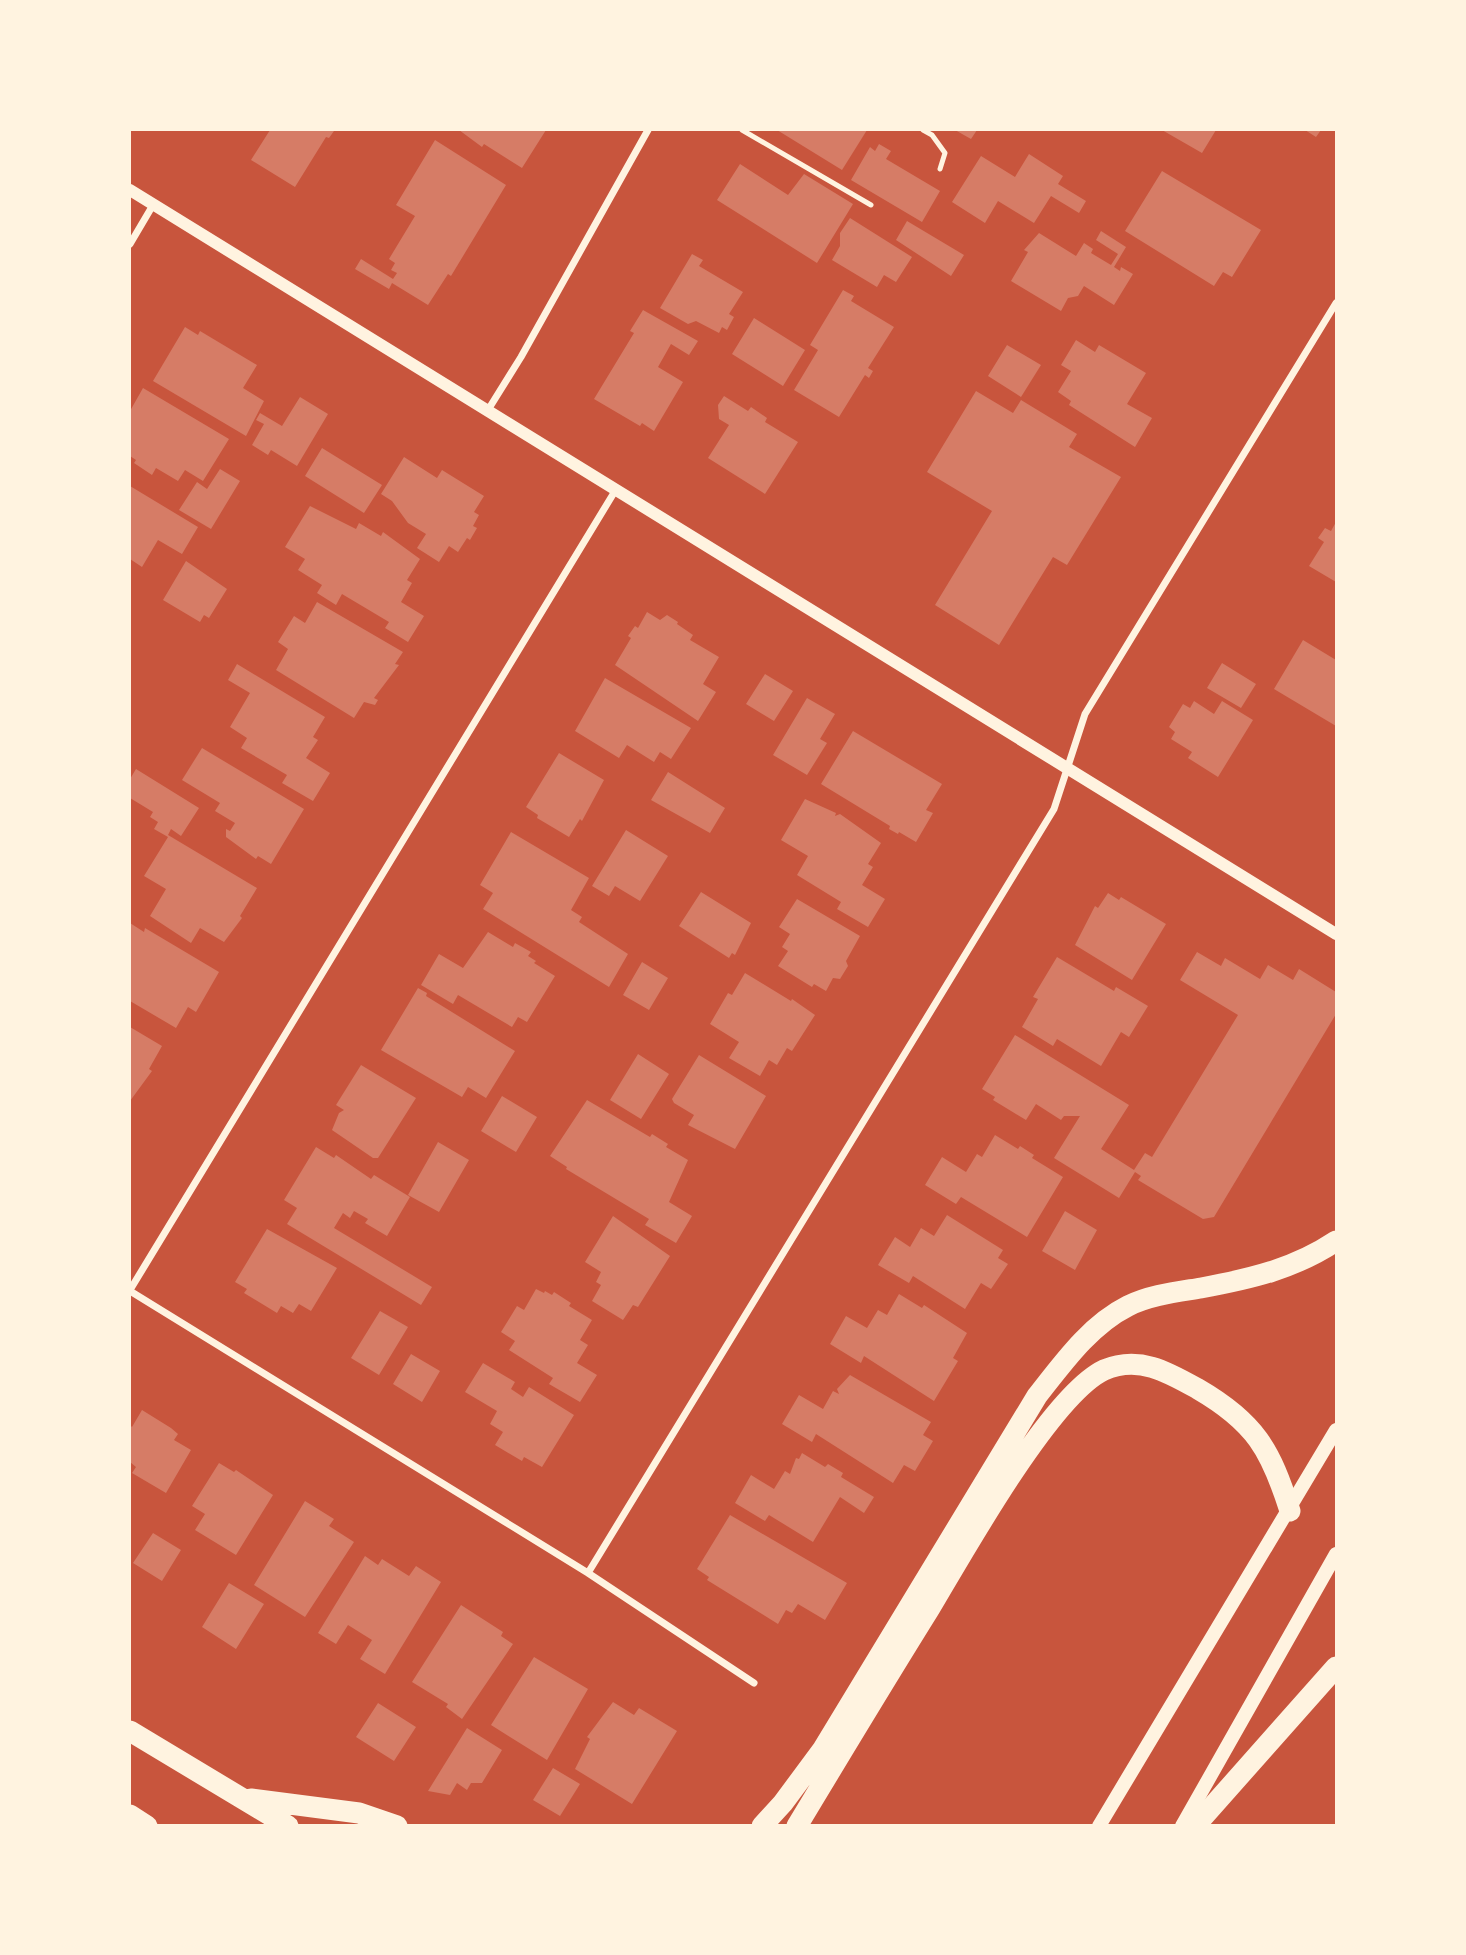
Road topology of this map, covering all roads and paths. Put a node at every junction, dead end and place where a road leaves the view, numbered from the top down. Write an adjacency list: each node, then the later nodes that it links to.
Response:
1 (648, 130): 10 (street)
2 (742, 130): 7 (lane)
3 (923, 130): 4 (lane)
4 (940, 169)
5 (130, 190): 6 (street)
6 (153, 205): 8 (street); 10 (street)
7 (871, 205)
8 (130, 244)
9 (1336, 303): 12 (street)
10 (488, 410): 11 (street)
11 (615, 491): 12 (street); 15 (street)
12 (1066, 767): 13 (street); 19 (street)
13 (1336, 934)
14 (1336, 1241): 28 (highway)
15 (130, 1290): 19 (street)
16 (1336, 1430): 17 (main road)
17 (1290, 1511): 29 (highway); 30 (main road)
18 (1336, 1554): 31 (main road)
19 (588, 1573): 21 (street)
20 (1336, 1667): 32 (highway)
21 (754, 1683)
22 (130, 1731): 23 (highway)
23 (242, 1797): 26 (highway); 27 (highway)
24 (130, 1815): 25 (highway)
25 (147, 1825)
26 (288, 1825)
27 (397, 1825)
28 (762, 1825)
29 (797, 1825)
30 (1099, 1825)
31 (1182, 1825)
32 (1195, 1825)

